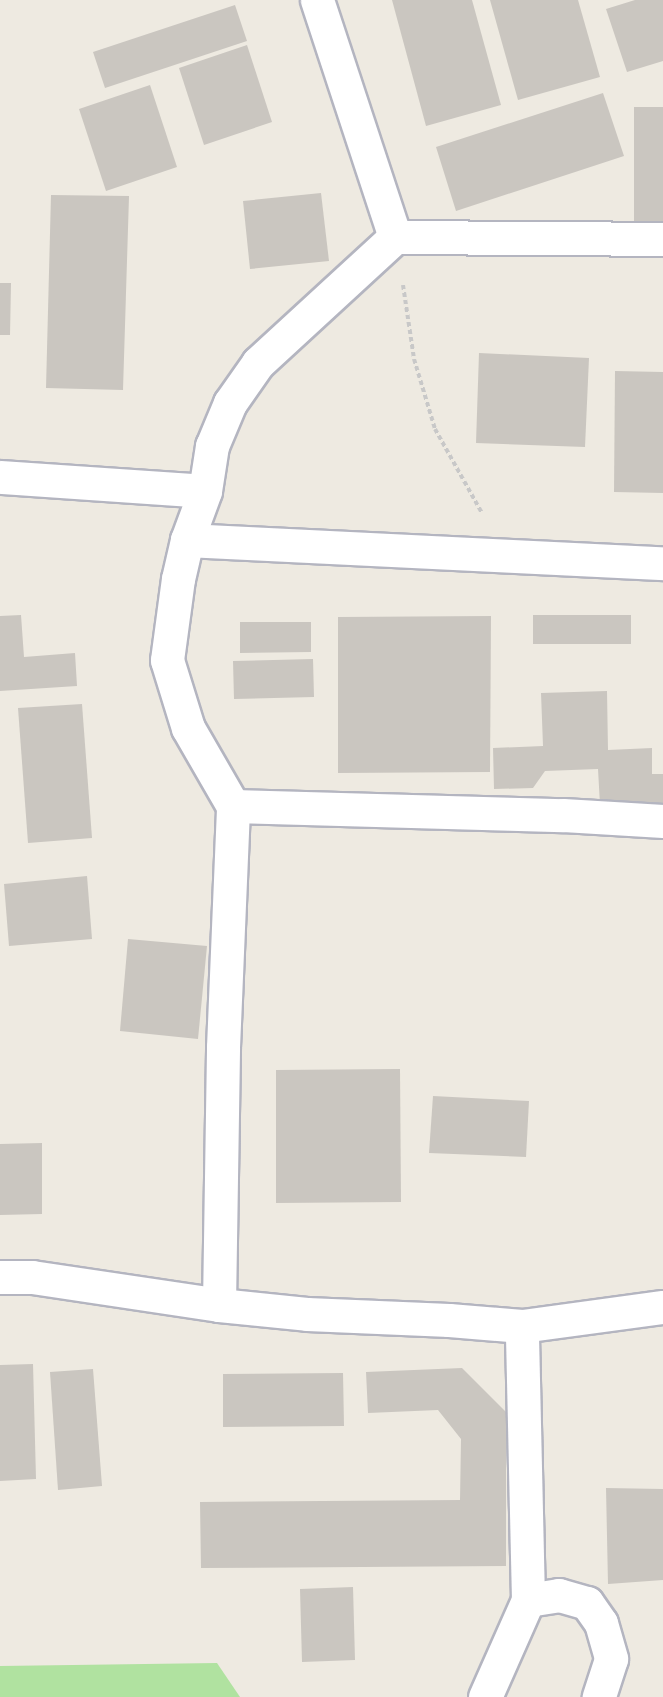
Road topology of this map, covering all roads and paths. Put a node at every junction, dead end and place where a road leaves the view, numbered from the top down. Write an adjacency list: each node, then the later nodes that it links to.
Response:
1 (317, 0): 2 (street)
2 (395, 237): 3 (street); 5 (street); 7 (path)
3 (663, 239)
4 (0, 477): 5 (street)
5 (205, 491): 6 (street)
6 (187, 540): 7 (street); 9 (street)
7 (505, 555): 8 (street)
8 (663, 563)
9 (233, 806): 10 (street); 12 (street)
10 (663, 821)
11 (0, 1277): 12 (street)
12 (219, 1305): 14 (street)
13 (663, 1307): 14 (street)
14 (522, 1326): 15 (street)
15 (528, 1600): 16 (street); 17 (street)
16 (485, 1697)
17 (599, 1697)

